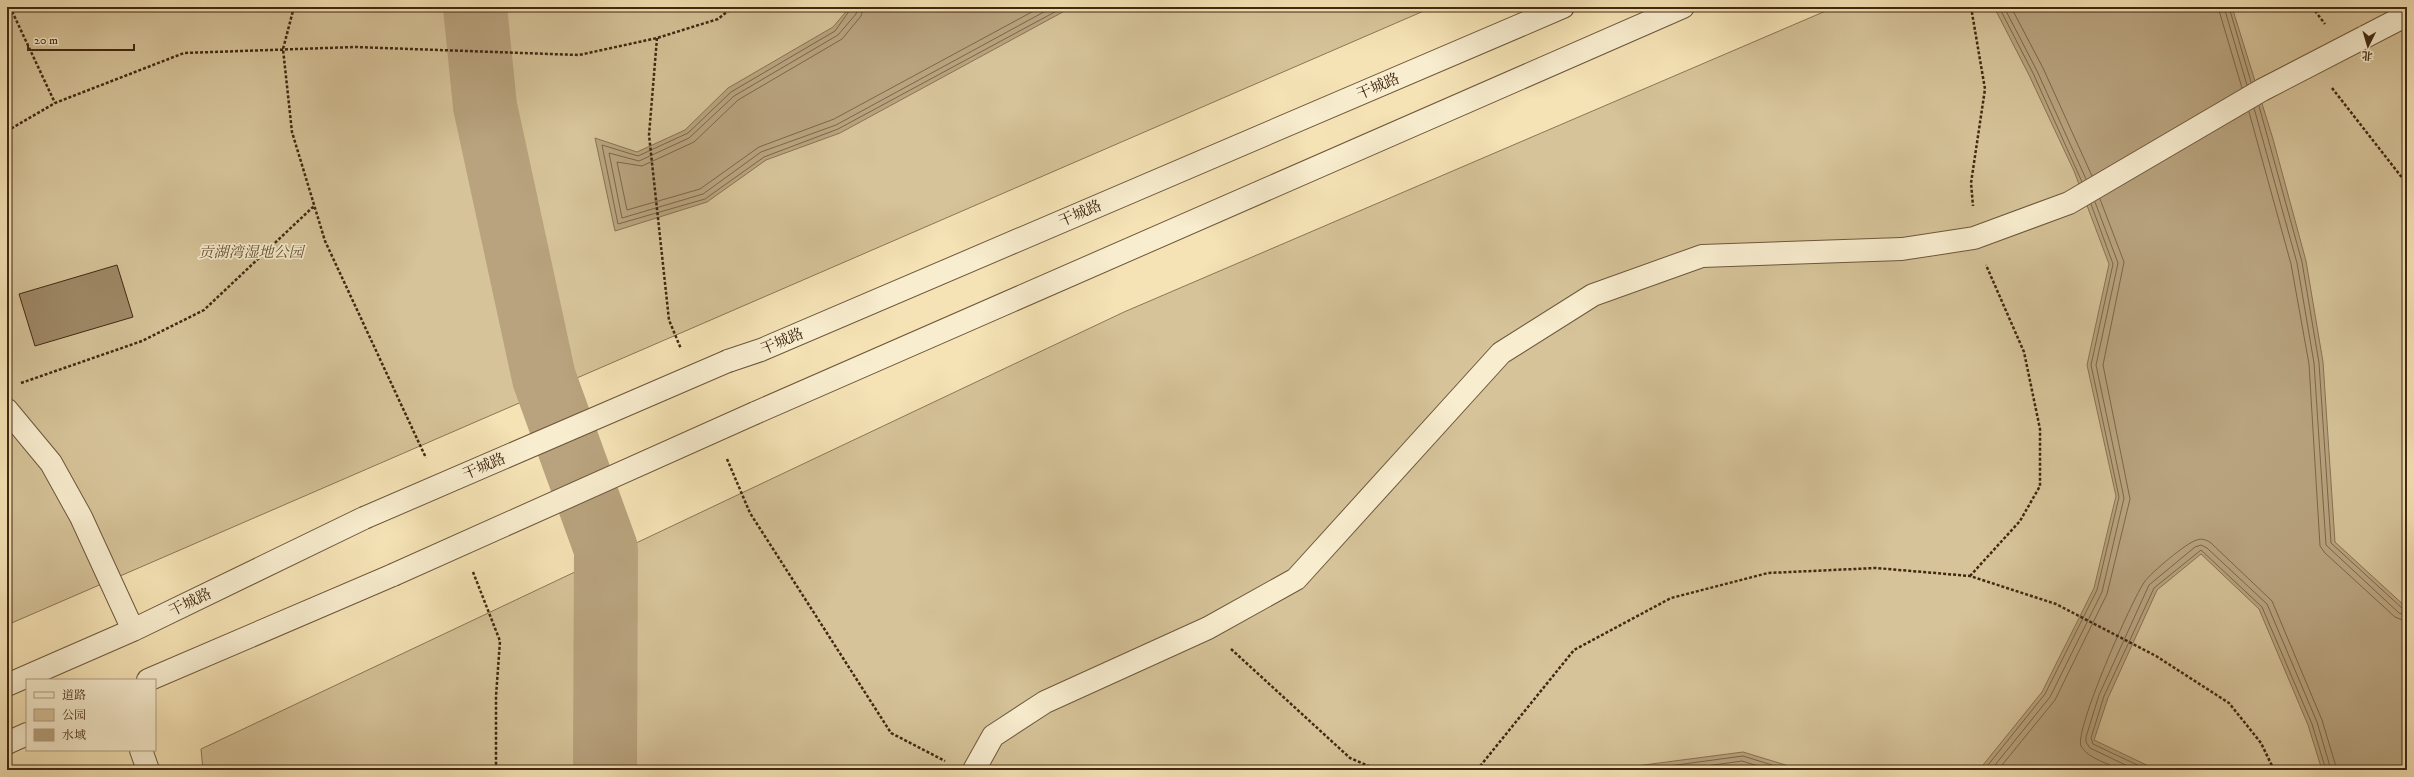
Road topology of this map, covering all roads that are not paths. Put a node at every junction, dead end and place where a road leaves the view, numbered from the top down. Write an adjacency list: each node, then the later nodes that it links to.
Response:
1 (1563, 7): 5 (street, 干城路, bridge)
2 (1683, 7): 6 (street, bridge)
3 (2407, 15): 14 (street)
4 (7, 410): 5 (street)
5 (133, 630): 7 (street, 干城路)
6 (150, 679)
7 (7, 685)
8 (26, 734): 9 (street)
9 (7, 743)
10 (133, 751): 12 (street)
11 (141, 751): 13 (street)
12 (139, 770)
13 (148, 770)
14 (974, 770)

